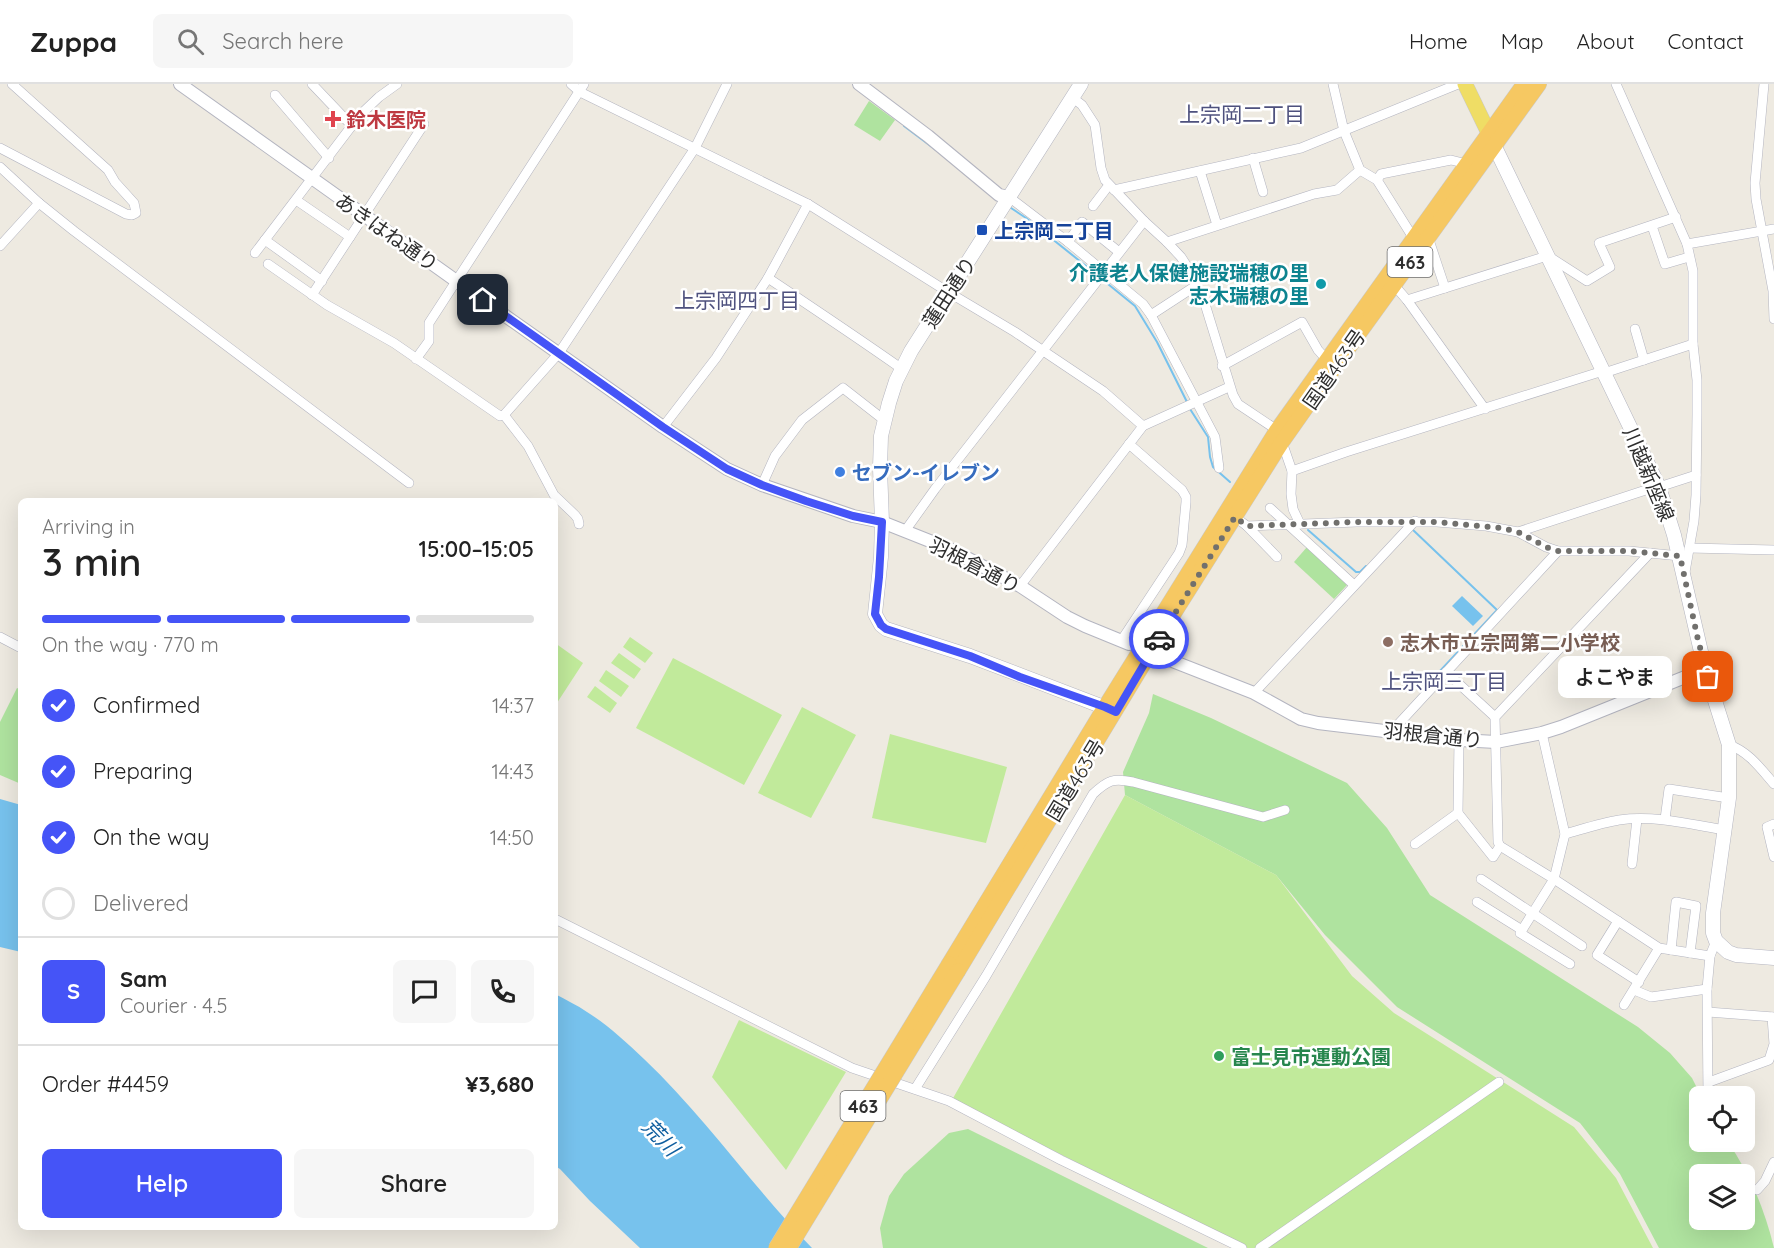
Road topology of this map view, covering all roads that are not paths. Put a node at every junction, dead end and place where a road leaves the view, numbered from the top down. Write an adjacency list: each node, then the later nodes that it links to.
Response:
1 (12, 84): 24 (street)
2 (180, 84): 32 (street, あきはね通り)
3 (312, 84): 21 (street)
4 (380, 84): 18 (street)
5 (397, 84): 18 (street)
6 (571, 84): 17 (street)
7 (727, 84): 25 (street)
8 (1333, 84): 22 (street)
9 (1458, 84): 22 (street)
10 (1465, 84): 23 (main road)
11 (1524, 84): 23 (highway, 国道463号 / 463)
12 (1539, 84): 23 (highway, 国道463号 / 463)
13 (1616, 84): 42 (street)
14 (1764, 84): 47 (street)
15 (864, 85): 36 (street)
16 (1079, 87): 34 (street); 36 (main road, 蓮田通り)
17 (582, 88): 25 (street); 63 (street)
18 (387, 91): 21 (street)
19 (275, 94): 26 (street)
20 (424, 124): 41 (street)
21 (352, 126): 26 (street)
22 (1344, 131): 27 (street); 30 (street)
23 (1492, 139): 28 (highway, 国道463号 / 463); 49 (highway, 国道463号 / 463); 57 (main road, 川越新座線)
24 (0, 148)
25 (695, 148): 39 (street); 75 (street)
26 (329, 158): 32 (street)
27 (1253, 159): 31 (street); 35 (street)
28 (1467, 164): 33 (street); 49 (highway, 国道463号 / 463)
29 (0, 167): 38 (street)
30 (1360, 170): 33 (street); 44 (street)
31 (1200, 171): 34 (street); 44 (street)
32 (313, 179): 37 (street); 41 (street, あきはね通り)
33 (1377, 180): 49 (street)
34 (1112, 187): 40 (street); 43 (street)
35 (1263, 192)
36 (1008, 197): 51 (street); 67 (main road, 蓮田通り)
37 (296, 200): 48 (street); 50 (street)
38 (39, 203): 54 (street); 94 (street)
39 (808, 204): 61 (street); 67 (street)
40 (1093, 206)
41 (364, 215): 48 (street); 63 (street, あきはね通り)
42 (1676, 217): 45 (street); 53 (street)
43 (1144, 221): 52 (street); 55 (street)
44 (1217, 225): 52 (street)
45 (1652, 226): 57 (street); 58 (street)
46 (1774, 229): 47 (street)
47 (1761, 231): 53 (street); 71 (street)
48 (350, 237): 62 (street)
49 (1421, 238): 65 (highway, 国道463号 / 463); 66 (street); 77 (highway, 国道463号 / 463)
50 (265, 240): 56 (street); 62 (street)
51 (1068, 242): 55 (street); 60 (street)
52 (1167, 242): 64 (street)
53 (1687, 244): 58 (street)
54 (0, 246)
55 (1119, 252): 60 (street)
56 (255, 253)
57 (1547, 255): 66 (street); 81 (main road, 川越新座線)
58 (1689, 256): 73 (street)
59 (268, 264): 68 (street)
60 (1104, 272): 70 (street); 74 (street)
61 (768, 278): 80 (street); 88 (street)
62 (322, 281): 68 (street)
63 (456, 281): 75 (street, あきはね通り); 76 (street)
64 (1197, 285): 70 (street); 79 (street)
65 (1394, 285): 69 (street); 89 (highway, 国道463号 / 463)
66 (1445, 288): 69 (street)
67 (948, 292): 74 (street); 80 (main road, 蓮田通り)
68 (312, 295): 76 (street)
69 (1407, 300): 84 (street)
70 (1151, 315): 83 (street)
71 (1774, 319)
72 (1635, 329): 78 (street)
73 (1693, 344): 78 (street); 93 (street)
74 (1042, 351): 87 (street); 106 (street)
75 (559, 353): 85 (street); 88 (street, あきはね通り)
76 (416, 359): 85 (street)
77 (1326, 359): 79 (street); 89 (highway, 国道463号 / 463)
78 (1644, 360): 81 (street)
79 (1222, 366): 82 (street)
80 (902, 369): 86 (main road, 蓮田通り)
81 (1603, 372): 84 (street); 96 (main road, 川越新座線)
82 (1229, 387): 83 (street); 89 (street)
83 (1196, 402): 87 (street); 91 (street)
84 (1485, 409): 92 (street)
85 (504, 415): 97 (street)
86 (884, 420): 95 (street); 102 (main road, 蓮田通り)
87 (1143, 426): 90 (street)
88 (663, 427): 95 (street, あきはね通り)
89 (1280, 436): 92 (street); 100 (highway, 国道463号 / 463); 122 (highway, 国道463号 / 463)
90 (1129, 444): 114 (street); 116 (street)
91 (1219, 468)
92 (1292, 471): 104 (street)
93 (1696, 475): 96 (street); 110 (street)
94 (409, 483)
95 (762, 485): 102 (street, あきはね通り)
96 (1658, 487): 107 (street); 110 (main road, 川越新座線)
97 (557, 498)
98 (558, 499): 105 (street)
99 (1270, 508): 103 (street)
100 (1241, 521): 103 (street); 112 (street); 122 (highway, 国道463号 / 463)
101 (1415, 521): 104 (street); 107 (street); 113 (street)
102 (882, 522): 106 (street, 羽根倉通り); 122 (main road, 蓮田通り)
103 (1289, 524): 104 (street); 113 (street)
104 (1300, 524)
105 (579, 525)
106 (905, 531): 114 (street, 羽根倉通り)
107 (1518, 532): 109 (street)
108 (1774, 550): 110 (street)
109 (1558, 551): 111 (street); 120 (street)
110 (1684, 552): 111 (street); 119 (main road, 川越新座線)
111 (1650, 553): 123 (street)
112 (1277, 557)
113 (1353, 585): 121 (street)
114 (1020, 586): 116 (street, 羽根倉通り)
115 (0, 637): 117 (street)
116 (1125, 643)
117 (18, 646)
118 (1162, 657): 121 (street, 羽根倉通り)
119 (1705, 669): 125 (street, 羽根倉通り); 128 (main road, 川越新座線)
120 (1446, 672): 123 (street); 124 (street)
121 (1254, 693): 124 (street, 羽根倉通り)
122 (1110, 710): 157 (highway, 国道463号 / 463)
123 (1495, 717): 127 (street)
124 (1392, 731): 126 (street, 羽根倉通り)
125 (1542, 734): 127 (street, 羽根倉通り); 137 (street)
126 (1460, 740): 127 (street, 羽根倉通り); 132 (street)
127 (1496, 742): 139 (street)
128 (1729, 745): 129 (street); 130 (main road, 川越新座線)
129 (1774, 784)
130 (1729, 798): 134 (street); 136 (main road, 川越新座線)
131 (1286, 810): 166 (street)
132 (1458, 813): 138 (street); 139 (street)
133 (1637, 819): 134 (street); 137 (street); 141 (street)
134 (1665, 819): 136 (street)
135 (1774, 824): 140 (street)
136 (1725, 830): 149 (main road, 川越新座線)
137 (1565, 834): 143 (street)
138 (1415, 844)
139 (1500, 846): 143 (street)
140 (1774, 857)
141 (1632, 864)
142 (1481, 879): 145 (street)
143 (1554, 879): 145 (street); 147 (street)
144 (1477, 902): 148 (street)
145 (1533, 913): 148 (street); 150 (street)
146 (558, 921): 166 (street)
147 (1618, 921): 151 (street); 158 (street)
148 (1522, 930): 156 (street)
149 (1716, 942): 154 (street); 155 (main road)
150 (1582, 946)
151 (1659, 948): 152 (street); 158 (street)
152 (1671, 950): 153 (street); 153 (street)
153 (1689, 953): 154 (street)
154 (1710, 956): 159 (street)
155 (1774, 958)
156 (1570, 964)
157 (954, 968): 169 (highway, 国道463号 / 463, bridge); 170 (highway, 国道463号 / 463, bridge)
158 (1636, 986): 159 (street); 160 (street)
159 (1707, 989): 161 (street)
160 (1624, 1005)
161 (1708, 1012): 162 (street); 164 (street)
162 (1773, 1017): 164 (street)
163 (1499, 1082): 172 (street)
164 (1709, 1082): 165 (street)
165 (1709, 1086)
166 (915, 1089): 171 (street)
167 (1774, 1162): 168 (street)
168 (1757, 1190)
169 (776, 1248)
170 (789, 1248)
171 (1242, 1248)
172 (1260, 1248)

